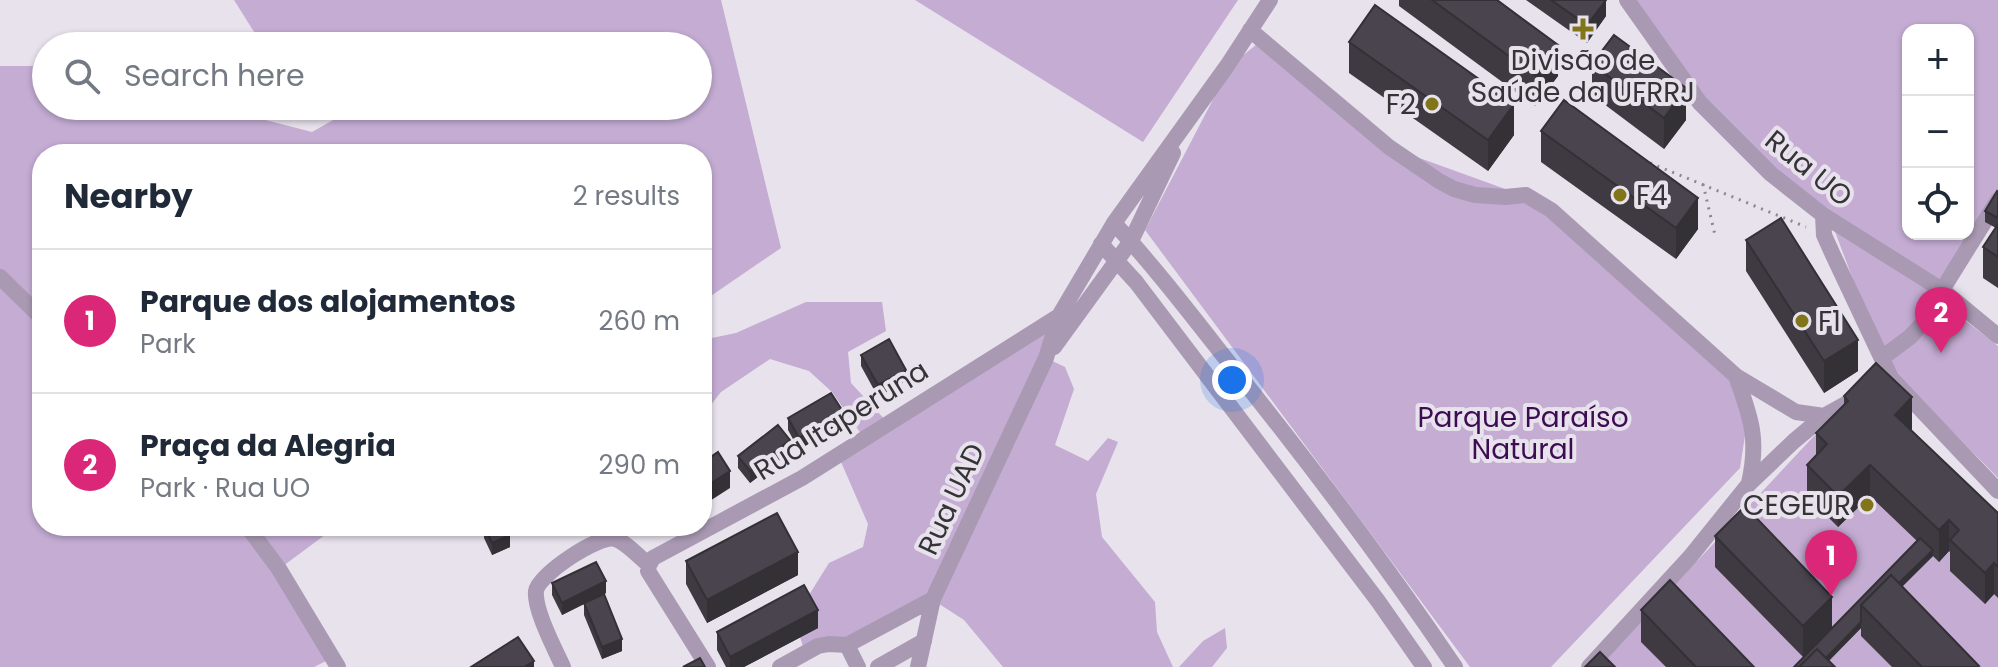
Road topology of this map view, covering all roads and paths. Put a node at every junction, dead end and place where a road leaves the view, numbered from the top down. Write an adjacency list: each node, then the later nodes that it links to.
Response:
1 (1270, 0): 3 (street, Rua UAD)
2 (1627, 0): 8 (street, Rua UO)
3 (1250, 30): 4 (street, Rua UAD); 22 (street)
4 (1191, 116): 9 (street, Rua UAD); 12 (street, Rua UAD)
5 (1650, 163): 6 (path)
6 (1703, 183): 10 (path); 11 (path)
7 (1998, 200): 16 (street)
8 (1823, 215): 11 (street); 16 (street, Rua UO)
9 (1114, 223): 12 (street); 13 (street, Rua UAD)
10 (1715, 235)
11 (1824, 235): 21 (street)
12 (1131, 241): 14 (street, Rua UAD); 44 (street)
13 (1101, 244): 14 (street); 18 (street, Rua UAD)
14 (1117, 261): 20 (street, Rua UAD); 43 (street)
15 (0, 277): 17 (street)
16 (1942, 290): 19 (street, Rua UO); 21 (street)
17 (32, 308)
18 (1059, 316): 20 (street, Rua UAD); 29 (street, Rua Itaperuna)
19 (1998, 336)
20 (1046, 358): 33 (street, Rua UAD)
21 (1882, 358): 23 (street)
22 (1736, 376): 26 (street); 27 (street)
23 (1891, 378): 24 (street); 28 (street)
24 (1875, 386)
25 (1851, 401): 26 (street)
26 (1824, 416): 27 (street)
27 (1748, 485): 45 (street)
28 (1998, 491)
29 (712, 526)
30 (254, 536): 36 (street)
31 (694, 536): 32 (street, Rua Itaperuna)
32 (649, 565): 37 (street); 38 (street)
33 (933, 599): 34 (street, Rua UAD); 35 (street)
34 (924, 641): 41 (street); 42 (street, Rua UAD)
35 (847, 645): 39 (street); 40 (street)
36 (338, 667)
37 (563, 667)
38 (708, 667)
39 (780, 667)
40 (858, 667)
41 (878, 667)
42 (918, 667)
43 (1424, 667)
44 (1455, 667)
45 (1589, 667)

